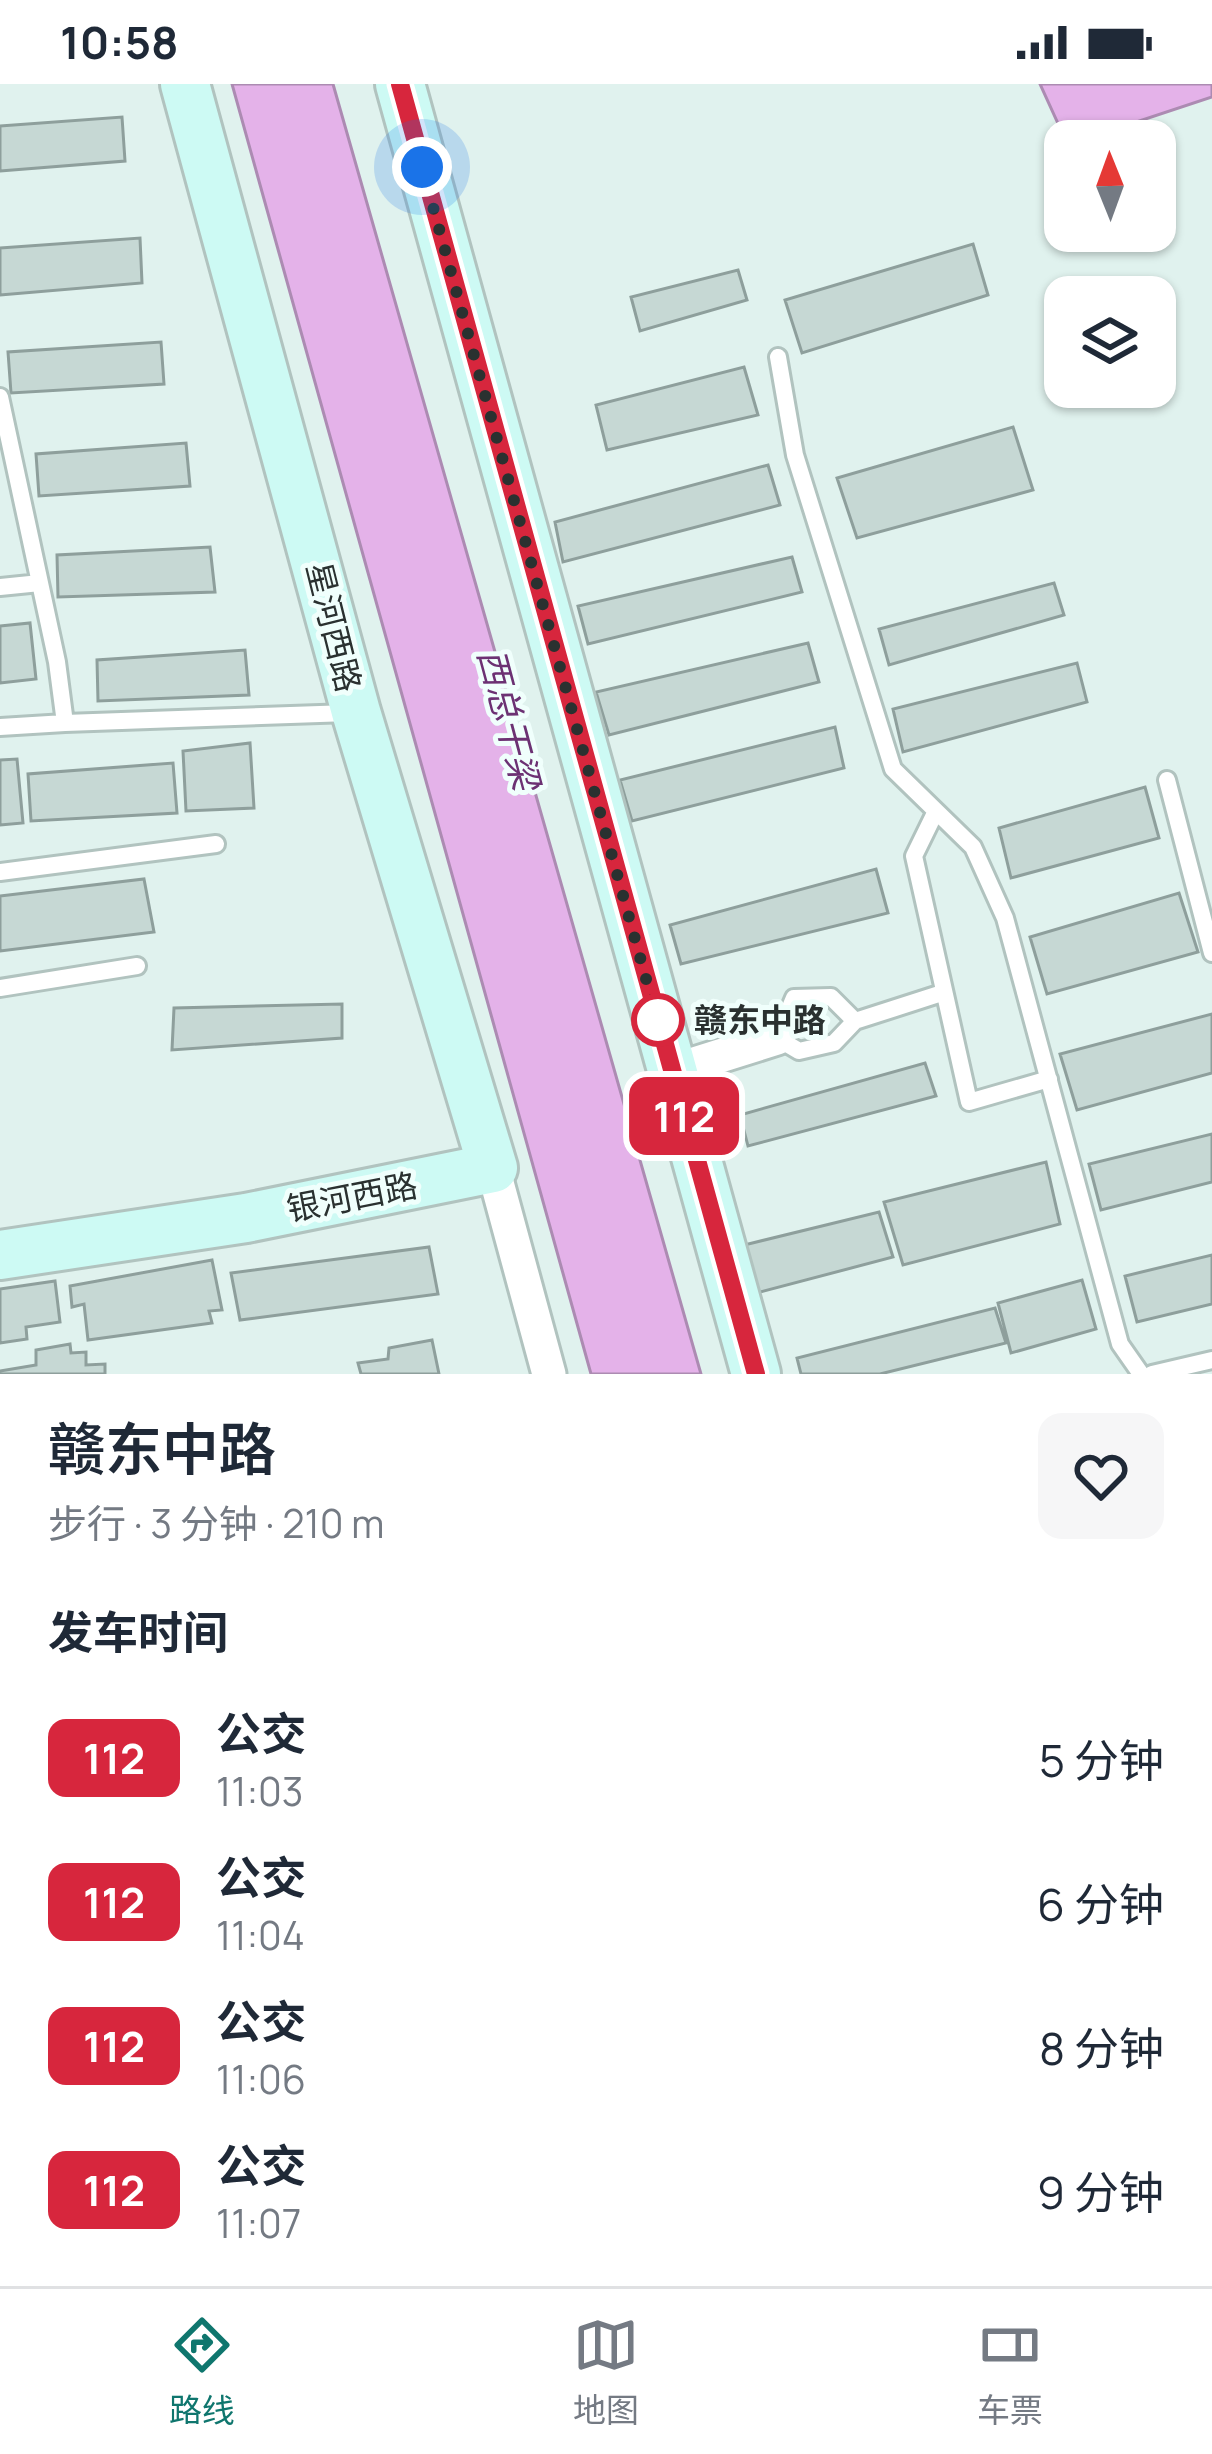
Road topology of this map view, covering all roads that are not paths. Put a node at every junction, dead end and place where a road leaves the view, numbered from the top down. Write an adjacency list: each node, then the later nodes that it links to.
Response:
1 (185, 84): 8 (street, 星河西路)
2 (400, 84): 21 (street)
3 (778, 357): 12 (lane)
4 (0, 397): 5 (lane)
5 (7, 460): 6 (lane)
6 (40, 583): 7 (lane); 9 (lane)
7 (0, 587)
8 (356, 712): 9 (lane); 23 (street, 星河西路)
9 (64, 723): 10 (lane)
10 (0, 727)
11 (1168, 780): 15 (lane)
12 (936, 811): 18 (lane); 22 (lane)
13 (216, 844): 14 (lane)
14 (0, 872)
15 (1212, 952)
16 (137, 966): 17 (lane)
17 (0, 988)
18 (943, 993): 19 (lane); 22 (lane)
19 (855, 1021): 20 (lane); 20 (lane)
20 (777, 1038): 21 (street)
21 (672, 1071): 27 (street)
22 (1049, 1079): 28 (lane)
23 (493, 1168): 24 (street, 银河西路); 26 (street)
24 (1, 1250)
25 (1212, 1360): 29 (lane)
26 (549, 1374)
27 (756, 1374)
28 (1141, 1374)
29 (1152, 1374)

